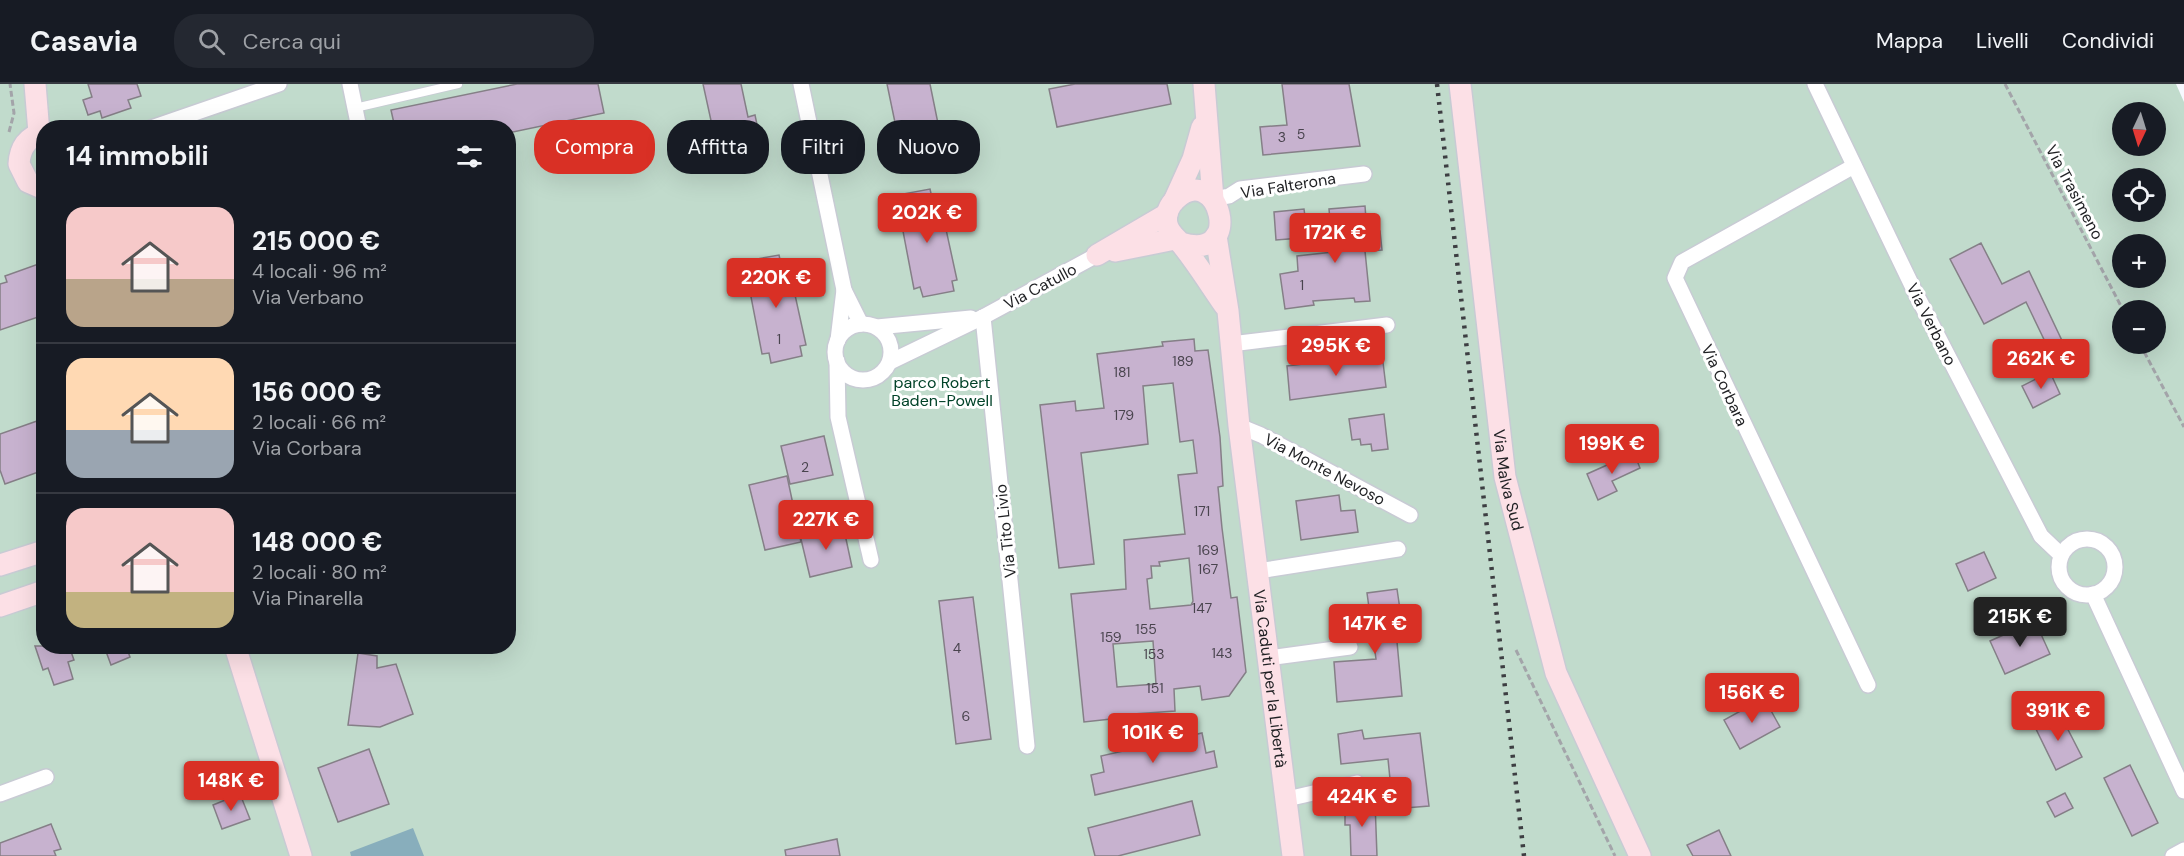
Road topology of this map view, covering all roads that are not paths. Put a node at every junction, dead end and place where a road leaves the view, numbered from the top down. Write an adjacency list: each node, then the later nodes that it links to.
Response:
1 (35, 84): 11 (street)
2 (350, 84): 9 (street)
3 (458, 84): 9 (lane)
4 (801, 84): 23 (street)
5 (1204, 84): 10 (street)
6 (1460, 84): 59 (street, Via Malva Sud)
7 (1815, 84): 15 (street, Via Verbano)
8 (269, 85): 12 (street)
9 (355, 108): 13 (street)
10 (1206, 112): 18 (street); 19 (street)
11 (39, 120)
12 (173, 120)
13 (357, 120)
14 (36, 136): 17 (street)
15 (1854, 166): 39 (street, Via Verbano); 49 (street, Via Corbara)
16 (1364, 174): 18 (street, Via Falterona)
17 (36, 186)
18 (1213, 199): 19 (street); 20 (street)
19 (1171, 207): 21 (street); 22 (street)
20 (1216, 236): 21 (street); 24 (street, Via Caduti per la Libertà)
21 (1178, 241): 22 (street); 24 (street)
22 (1097, 255): 25 (street, Via Catullo)
23 (844, 291): 26 (street); 29 (street)
24 (1228, 311): 30 (street, Via Caduti per la Libertà)
25 (983, 317): 28 (street, Via Catullo); 32 (street, Via Catullo); 50 (street, Via Tito Livio)
26 (861, 324): 28 (street, Via Catullo); 29 (street)
27 (1387, 325): 30 (street)
28 (877, 327): 32 (street)
29 (838, 340): 31 (street)
30 (1231, 344): 35 (street, Via Caduti per la Libertà)
31 (837, 361): 33 (street); 34 (street)
32 (890, 362): 33 (street, Via Catullo)
33 (861, 380): 34 (street, Via Catullo)
34 (838, 417): 40 (street)
35 (1239, 426): 36 (street, Via Monte Nevoso); 42 (street, Via Caduti per la Libertà)
36 (1410, 515)
37 (1398, 549): 42 (street, Via Caduti per la Libertà)
38 (36, 554): 41 (street)
39 (2061, 555): 44 (street); 44 (street)
40 (871, 560)
41 (0, 566)
42 (1258, 571): 48 (street, Via Caduti per la Libertà)
43 (36, 594): 45 (street)
44 (2092, 594): 53 (street)
45 (0, 606)
46 (1350, 647): 48 (street)
47 (238, 654): 57 (street)
48 (1268, 658): 55 (street, Via Caduti per la Libertà)
49 (1868, 685)
50 (1027, 746)
51 (46, 777): 54 (street)
52 (1358, 783): 55 (street)
53 (2184, 791)
54 (0, 794)
55 (1287, 799): 58 (street, Via Caduti per la Libertà)
56 (2184, 850): 60 (street)
57 (301, 856)
58 (1293, 856)
59 (1640, 856)
60 (2173, 856)

